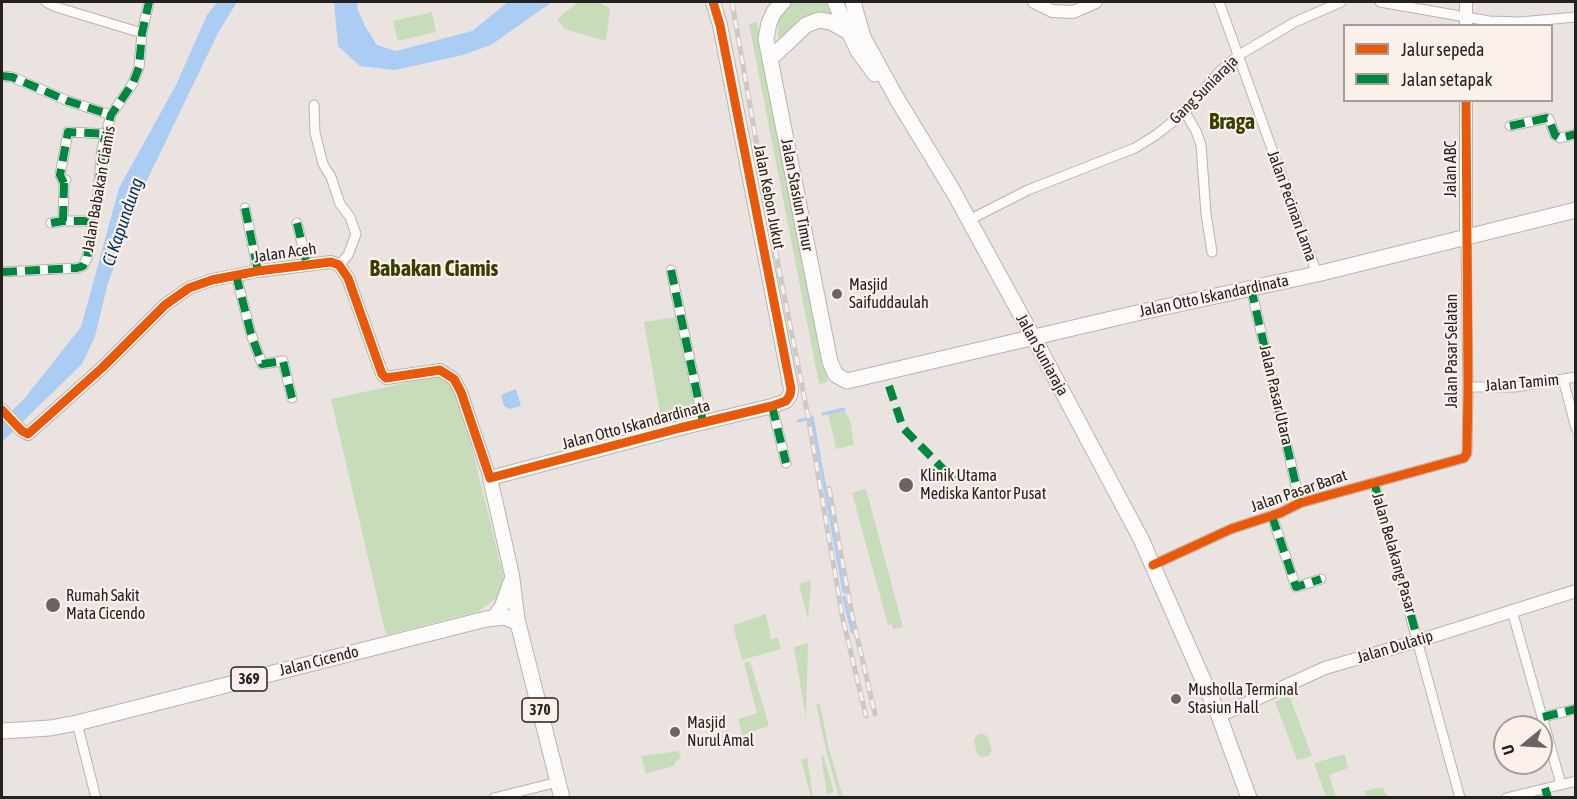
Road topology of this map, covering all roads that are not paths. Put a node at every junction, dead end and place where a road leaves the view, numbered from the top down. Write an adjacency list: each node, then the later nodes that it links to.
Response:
1 (46, 2): 16 (street)
2 (149, 2): 16 (street, Jalan Babakan Ciamis)
3 (713, 2): 51 (main road, Jalan Kebon Jukut)
4 (783, 2): 18 (main road, Jalan Stasiun Timur)
5 (835, 2): 15 (main road)
6 (1034, 2): 7 (street)
7 (1096, 2)
8 (1219, 2): 17 (street, Jalan Pecinan Lama)
9 (1341, 2): 17 (street, Gang Suniaraja)
10 (1380, 2): 14 (street)
11 (1466, 2): 14 (street)
12 (858, 3): 20 (main road, Jalan Suniaraja)
13 (1575, 17): 14 (street)
14 (1466, 21)
15 (847, 31): 18 (main road); 20 (main road)
16 (142, 33): 24 (street, Jalan Babakan Ciamis)
17 (1239, 55): 23 (street, Gang Suniaraja); 42 (street, Jalan Pecinan Lama)
18 (770, 59): 48 (main road, Jalan Stasiun Timur)
19 (2, 76): 24 (street)
20 (897, 99): 30 (main road, Jalan Suniaraja)
21 (1466, 102): 35 (street, Jalan ABC)
22 (315, 105): 38 (street)
23 (1185, 112): 30 (street, Gang Suniaraja); 36 (street)
24 (111, 115): 26 (street, Jalan Babakan Ciamis)
25 (1510, 126): 27 (street)
26 (107, 134): 31 (street); 32 (street, Jalan Babakan Ciamis)
27 (1575, 134)
28 (245, 208): 40 (street)
29 (1575, 210): 35 (main road, Jalan Otto Iskandardinata)
30 (969, 220): 45 (main road, Jalan Suniaraja)
31 (63, 221): 32 (street); 33 (street)
32 (92, 221): 41 (street, Jalan Babakan Ciamis)
33 (51, 223)
34 (297, 223): 37 (street)
35 (1466, 237): 42 (main road, Jalan Otto Iskandardinata); 49 (street, Jalan Pasar Selatan)
36 (1212, 252)
37 (307, 265): 38 (street, Jalan Aceh); 40 (street, Jalan Aceh)
38 (339, 266): 58 (street, Jalan Aceh)
39 (671, 270): 54 (street)
40 (258, 271): 43 (street, Jalan Aceh)
41 (2, 272)
42 (1317, 274): 44 (main road, Jalan Otto Iskandardinata)
43 (236, 275): 50 (street); 53 (street, Jalan Aceh)
44 (1251, 288): 45 (main road, Jalan Otto Iskandardinata); 60 (street, Jalan Pasar Utara)
45 (1032, 337): 48 (main road, Jalan Otto Iskandardinata); 62 (main road, Jalan Suniaraja)
46 (1575, 377): 47 (street, Jalan Tamim)
47 (1563, 379): 49 (street, Jalan Tamim); 55 (street)
48 (852, 380)
49 (1468, 387): 56 (street, Jalan Pasar Selatan)
50 (292, 398)
51 (788, 398): 52 (main road, Jalan Otto Iskandardinata)
52 (772, 406): 54 (main road, Jalan Otto Iskandardinata); 57 (street)
53 (2, 411)
54 (702, 418): 58 (main road, Jalan Otto Iskandardinata)
55 (1575, 428)
56 (1459, 461): 59 (street, Jalan Pasar Barat)
57 (786, 463)
58 (490, 478): 63 (main road, Jalan Aceh)
59 (1374, 482): 60 (street, Jalan Pasar Barat); 69 (street, Jalan Belakang Pasar)
60 (1300, 503): 61 (street, Jalan Pasar Barat)
61 (1272, 516): 62 (street, Jalan Pasar Barat); 64 (street)
62 (1153, 565): 73 (main road, Jalan Suniaraja)
63 (512, 575): 67 (main road); 68 (main road, Jalan Aceh)
64 (1321, 579)
65 (1575, 591): 66 (street, Jalan Dulatip)
66 (1512, 611): 69 (street, Jalan Dulatip); 71 (street)
67 (494, 617): 68 (main road, Jalan Cicendo / 369); 74 (main road, Jalan Cicendo / 369)
68 (518, 622): 78 (main road, 370)
69 (1418, 641): 73 (street, Jalan Dulatip); 85 (street, Jalan Belakang Pasar)
70 (1575, 709): 72 (street)
71 (1542, 715)
72 (1551, 715)
73 (1219, 716): 84 (main road, Jalan Suniaraja)
74 (76, 723): 75 (main road, Jalan Cicendo / 369); 81 (street)
75 (2, 731)
76 (1553, 754): 79 (street)
77 (1575, 781): 79 (street)
78 (558, 782): 82 (street); 83 (main road, 370)
79 (1561, 784): 80 (street)
80 (1547, 793): 86 (street)
81 (96, 798)
82 (494, 798)
83 (562, 798)
84 (1249, 798)
85 (1460, 798)
86 (1506, 798)

